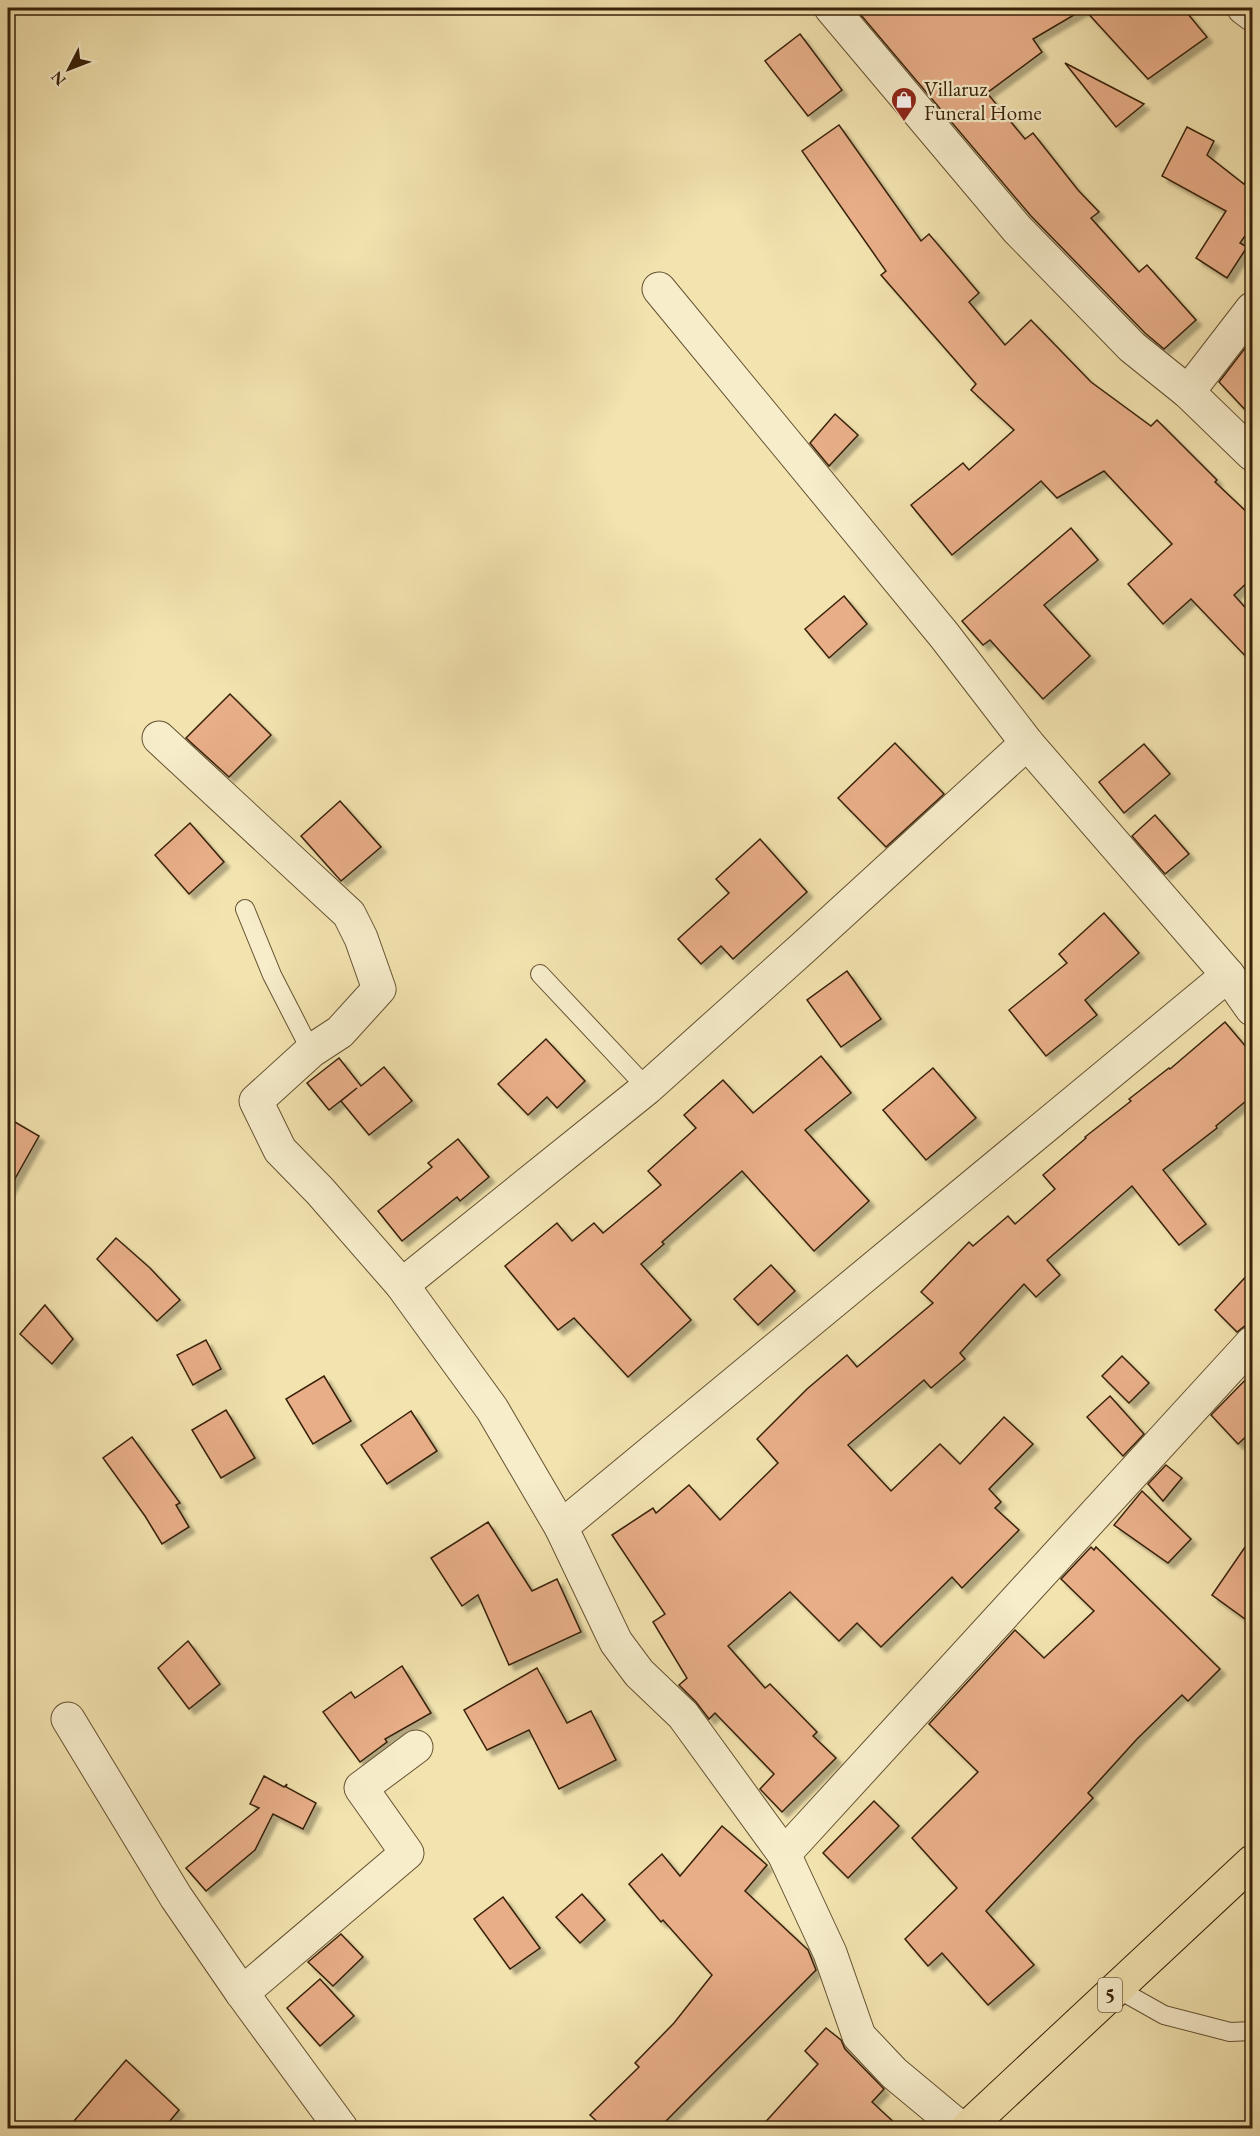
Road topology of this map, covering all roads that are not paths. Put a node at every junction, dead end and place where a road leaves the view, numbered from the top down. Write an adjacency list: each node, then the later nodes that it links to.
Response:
1 (831, 8): 6 (street)
2 (1244, 8): 3 (street)
3 (1252, 14)
4 (659, 289): 9 (street)
5 (1252, 309): 6 (street)
6 (1188, 392): 7 (street)
7 (1252, 454)
8 (159, 738): 14 (street)
9 (1027, 743): 12 (street); 15 (street)
10 (245, 909): 14 (lane)
11 (540, 974): 15 (lane)
12 (1228, 975): 13 (street); 18 (street)
13 (1252, 1009)
14 (311, 1051): 16 (street)
15 (647, 1088): 16 (street)
16 (402, 1285): 18 (street)
17 (1252, 1343): 21 (street)
18 (561, 1527): 21 (street)
19 (68, 1719): 24 (street)
20 (416, 1747): 24 (street)
21 (784, 1854): 27 (street)
22 (1250, 1868): 23 (highway, 5)
23 (1116, 1988): 25 (lane); 28 (highway, 5)
24 (242, 1993): 26 (street)
25 (1252, 2031)
26 (341, 2128)
27 (960, 2128)
28 (967, 2128)

